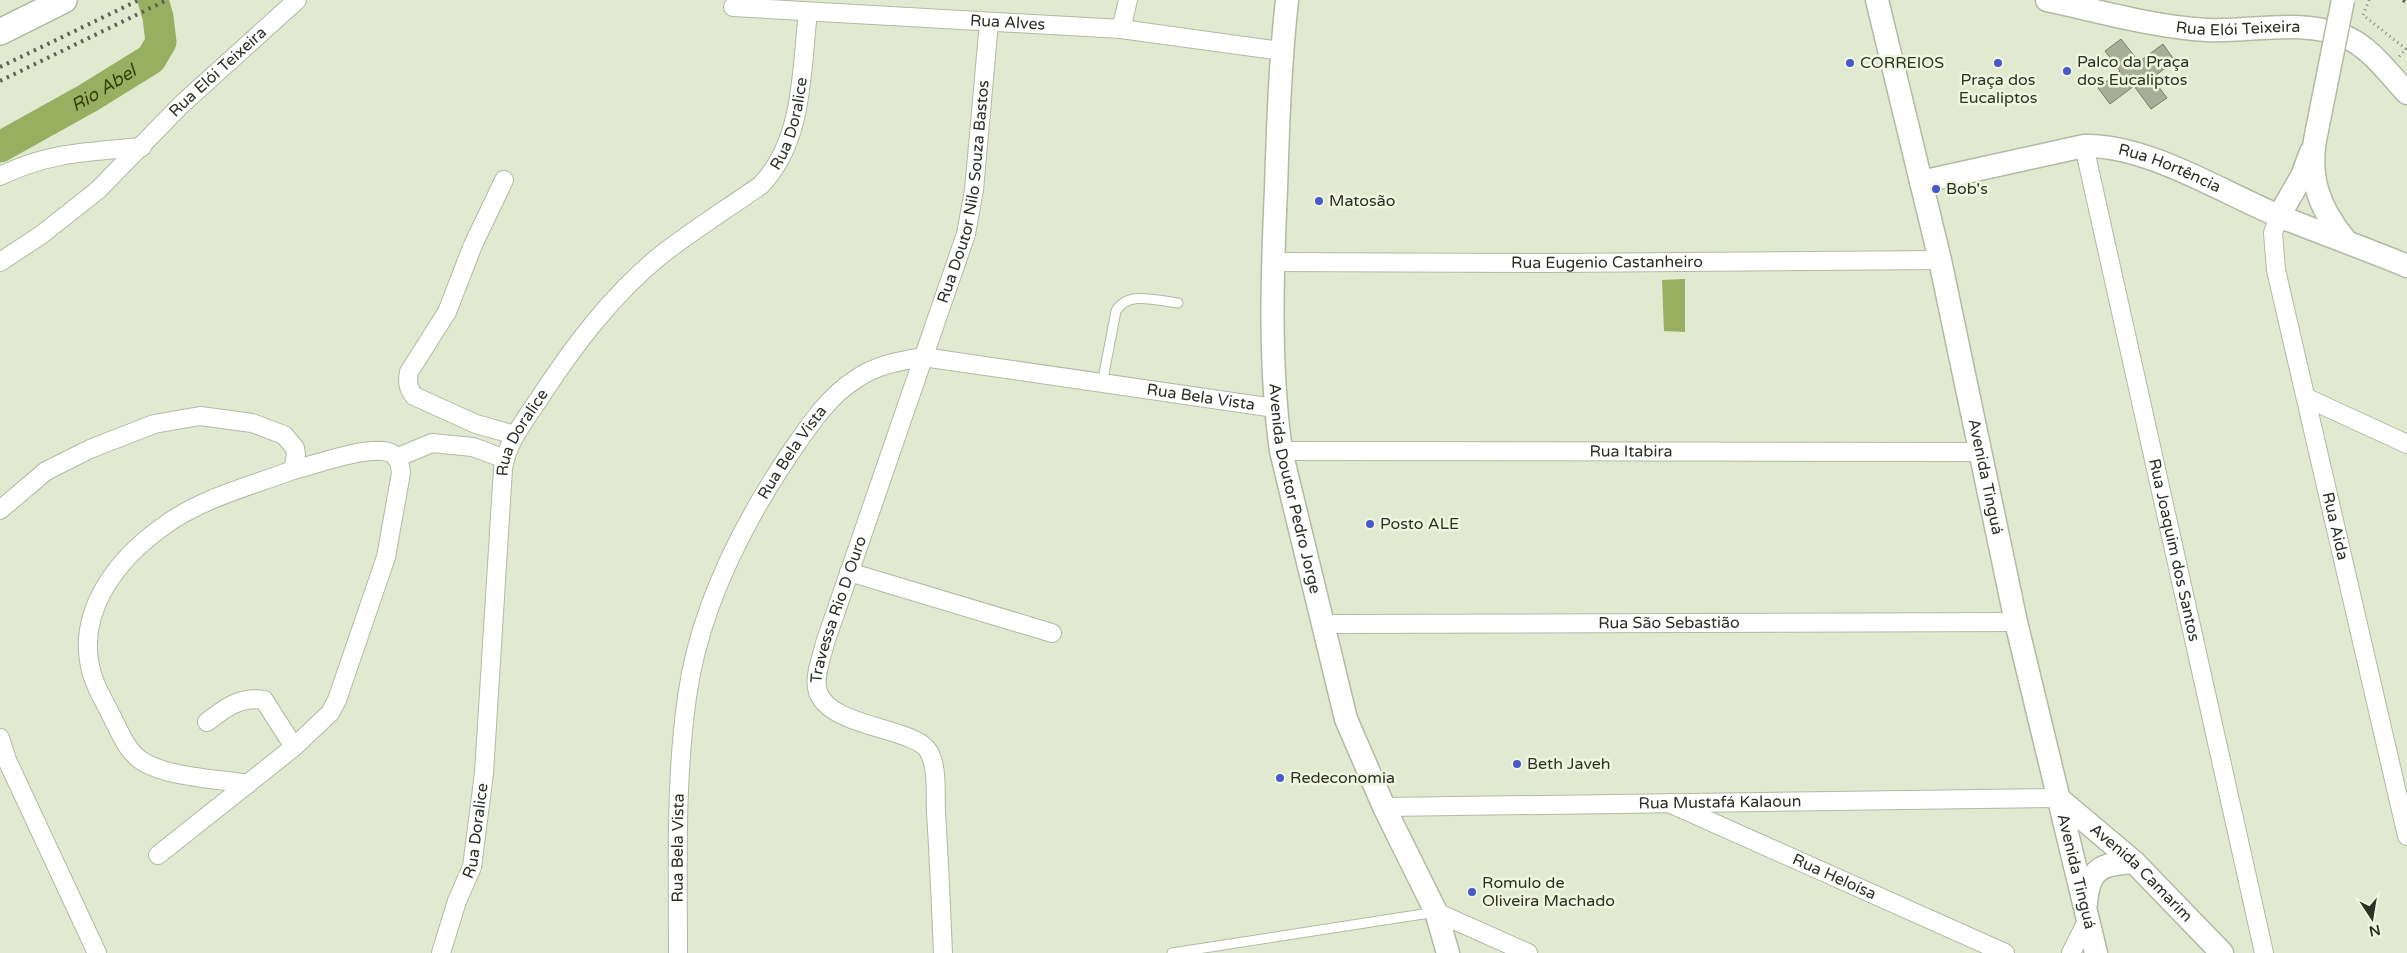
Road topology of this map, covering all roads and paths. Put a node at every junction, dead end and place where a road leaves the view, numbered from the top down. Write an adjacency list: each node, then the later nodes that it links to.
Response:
1 (297, 0): 18 (street, Rua Elói Teixeira)
2 (1128, 0): 12 (street)
3 (1287, 0): 15 (street, Avenida Doutor Pedro Jorge)
4 (1878, 0): 22 (street, Avenida Tinguá)
5 (2047, 0): 16 (street, Rua Elói Teixeira)
6 (2343, 0): 19 (street, bridge)
7 (2369, 0): 14 (path)
8 (56, 2): 13 (main road)
9 (733, 7): 10 (street, Rua Alves)
10 (808, 12): 11 (street, Rua Alves); 36 (street, Rua Doralice)
11 (989, 22): 12 (street, Rua Alves); 32 (street, Rua Doutor Nilo Souza Bastos)
12 (1121, 29): 15 (street, Rua Alves)
13 (0, 32)
14 (2406, 49)
15 (1281, 51): 29 (street, Avenida Doutor Pedro Jorge)
16 (2407, 94)
17 (2084, 146): 22 (street, Rua Hortência); 24 (street, Rua Hortência); 71 (street, Rua Joaquim dos Santos)
18 (142, 147): 20 (street); 28 (street, Rua Elói Teixeira)
19 (2312, 152): 23 (street); 26 (street)
20 (0, 176)
21 (504, 180): 36 (street)
22 (1921, 182): 27 (street, Avenida Tinguá)
23 (2291, 193): 24 (street); 25 (street)
24 (2244, 201): 25 (street, Rua Hortência)
25 (2279, 216): 26 (street, Rua Hortência); 34 (street, Rua Aida)
26 (2346, 241): 30 (street, Rua Hortência)
27 (1940, 260): 29 (street, Rua Eugenio Castanheiro); 39 (street, Avenida Tinguá)
28 (0, 262)
29 (1273, 262): 35 (street, Avenida Doutor Pedro Jorge)
30 (2407, 266)
31 (1178, 304): 33 (lane)
32 (923, 357): 33 (street, Rua Bela Vista); 44 (street, Travessa Rio D Ouro); 62 (street, Rua Bela Vista)
33 (1102, 384): 35 (street, Rua Bela Vista)
34 (2307, 398): 37 (street); 55 (street, Rua Aida)
35 (1275, 408): 38 (street, Avenida Doutor Pedro Jorge)
36 (515, 435): 41 (street, Rua Doralice)
37 (2407, 444)
38 (1281, 451): 39 (street, Rua Itabira); 46 (street, Avenida Doutor Pedro Jorge)
39 (1981, 452): 45 (street, Avenida Tinguá)
40 (396, 458): 41 (street); 42 (street); 50 (street)
41 (505, 459): 61 (street, Rua Doralice)
42 (293, 470): 43 (street); 51 (street)
43 (0, 510)
44 (849, 572): 47 (street); 63 (street, Travessa Rio D Ouro)
45 (2016, 622): 46 (street, Rua São Sebastião); 52 (street, Avenida Tinguá)
46 (1324, 624): 54 (street, Avenida Doutor Pedro Jorge)
47 (1052, 633)
48 (207, 722): 50 (street)
49 (0, 738): 60 (street)
50 (294, 747): 51 (street)
51 (248, 784): 56 (street)
52 (2058, 798): 53 (street, Rua Mustafá Kalaoun); 57 (street, Avenida Camarim); 59 (street, Avenida Tinguá)
53 (1664, 801): 54 (street, Rua Mustafá Kalaoun); 67 (street, Rua Heloísa)
54 (1384, 807): 58 (street, Avenida Doutor Pedro Jorge)
55 (2407, 836)
56 (158, 855)
57 (2134, 862): 59 (street); 70 (street, Avenida Camarim)
58 (1436, 912): 64 (lane); 65 (street, Avenida Doutor Pedro Jorge); 66 (street)
59 (2087, 913): 68 (street); 69 (street, Avenida Tinguá)
60 (97, 953)
61 (441, 953)
62 (678, 953)
63 (943, 953)
64 (1172, 953)
65 (1448, 953)
66 (1528, 953)
67 (2005, 953)
68 (2071, 953)
69 (2096, 953)
70 (2222, 953)
71 (2264, 953)

